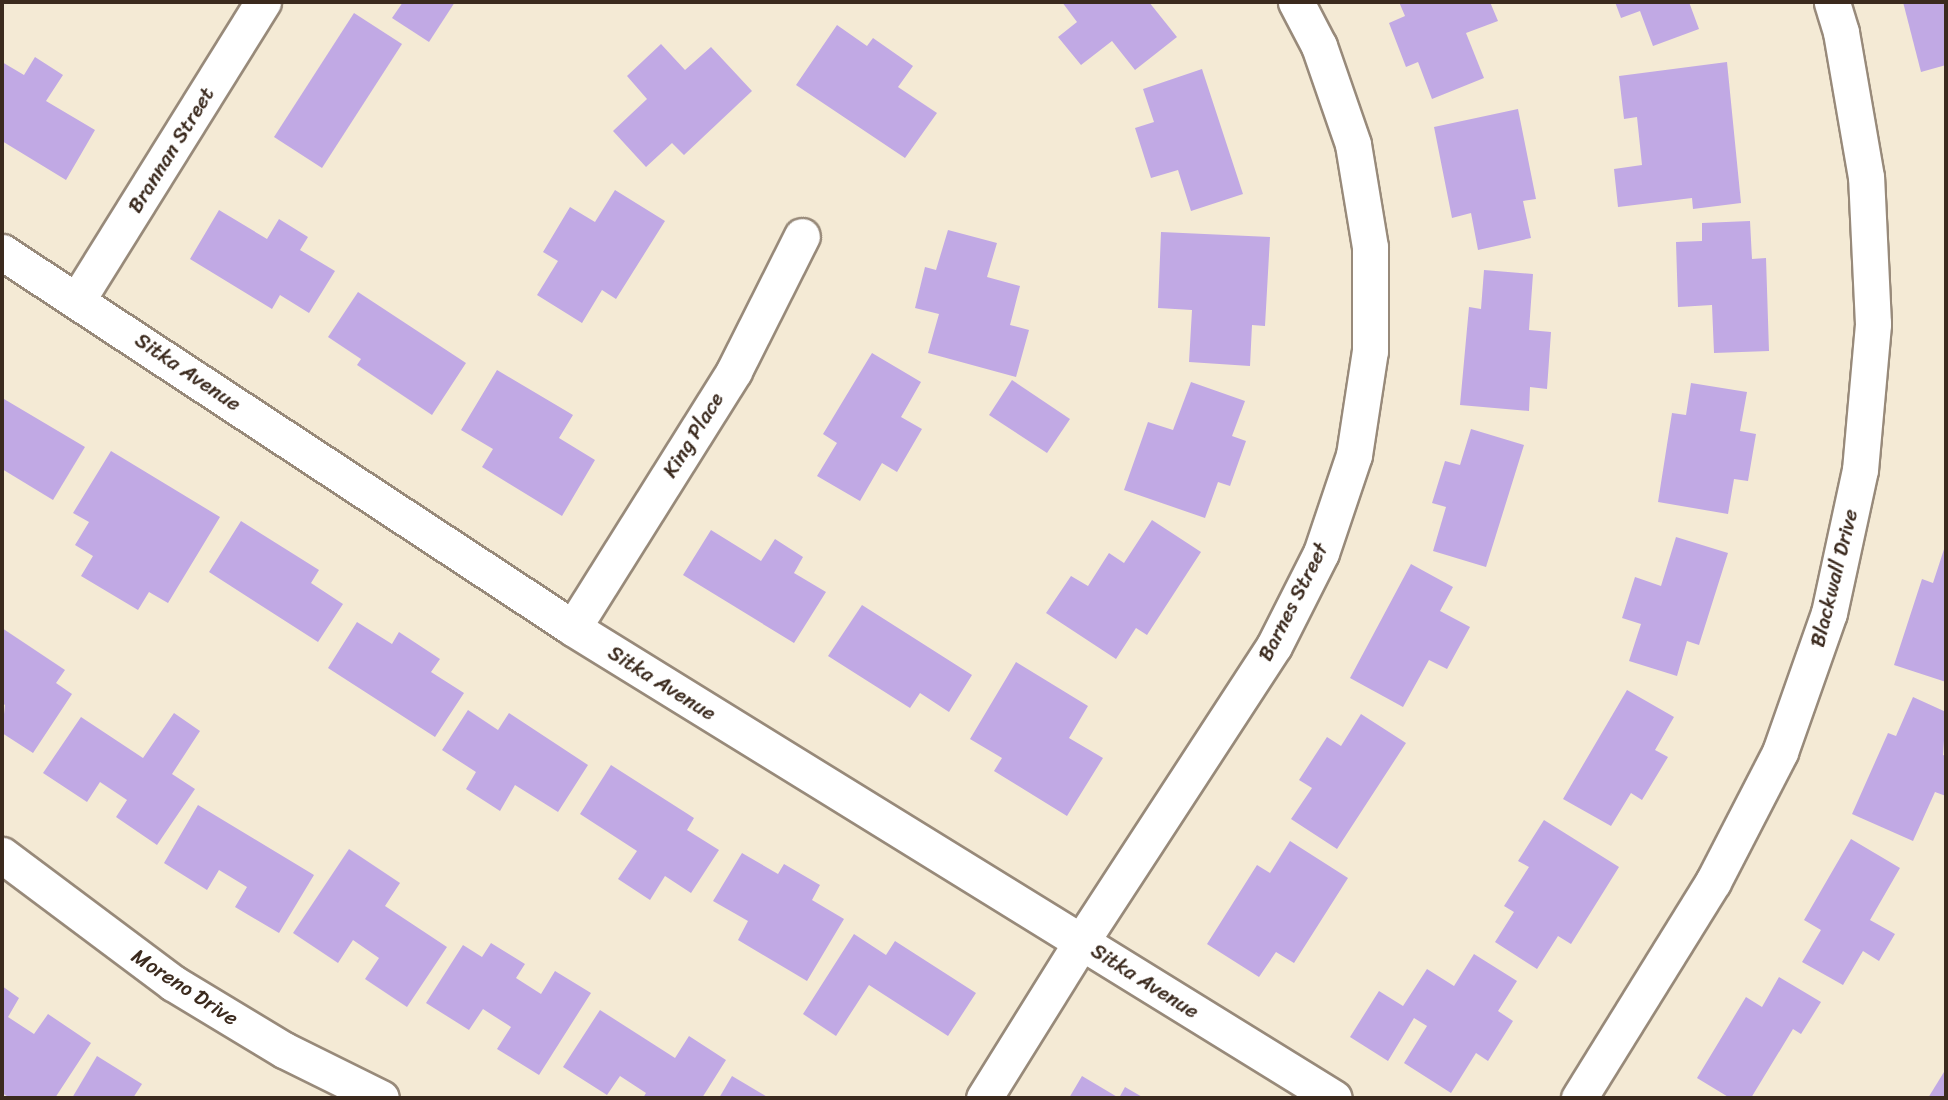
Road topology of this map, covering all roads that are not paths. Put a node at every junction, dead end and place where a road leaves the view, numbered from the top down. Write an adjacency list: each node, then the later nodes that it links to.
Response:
1 (264, 2): 6 (street, Brannan Street)
2 (1296, 2): 9 (street, Barnes Street)
3 (1832, 2): 13 (street, Blackwall Drive)
4 (802, 236): 7 (street, King Place)
5 (2, 252): 6 (street, Sitka Avenue)
6 (78, 299): 7 (street, Sitka Avenue)
7 (573, 628): 9 (street, Sitka Avenue)
8 (2, 855): 10 (street, Moreno Drive)
9 (1081, 942): 11 (street, Barnes Street); 12 (street, Sitka Avenue)
10 (381, 1098)
11 (984, 1098)
12 (1334, 1098)
13 (1579, 1098)

